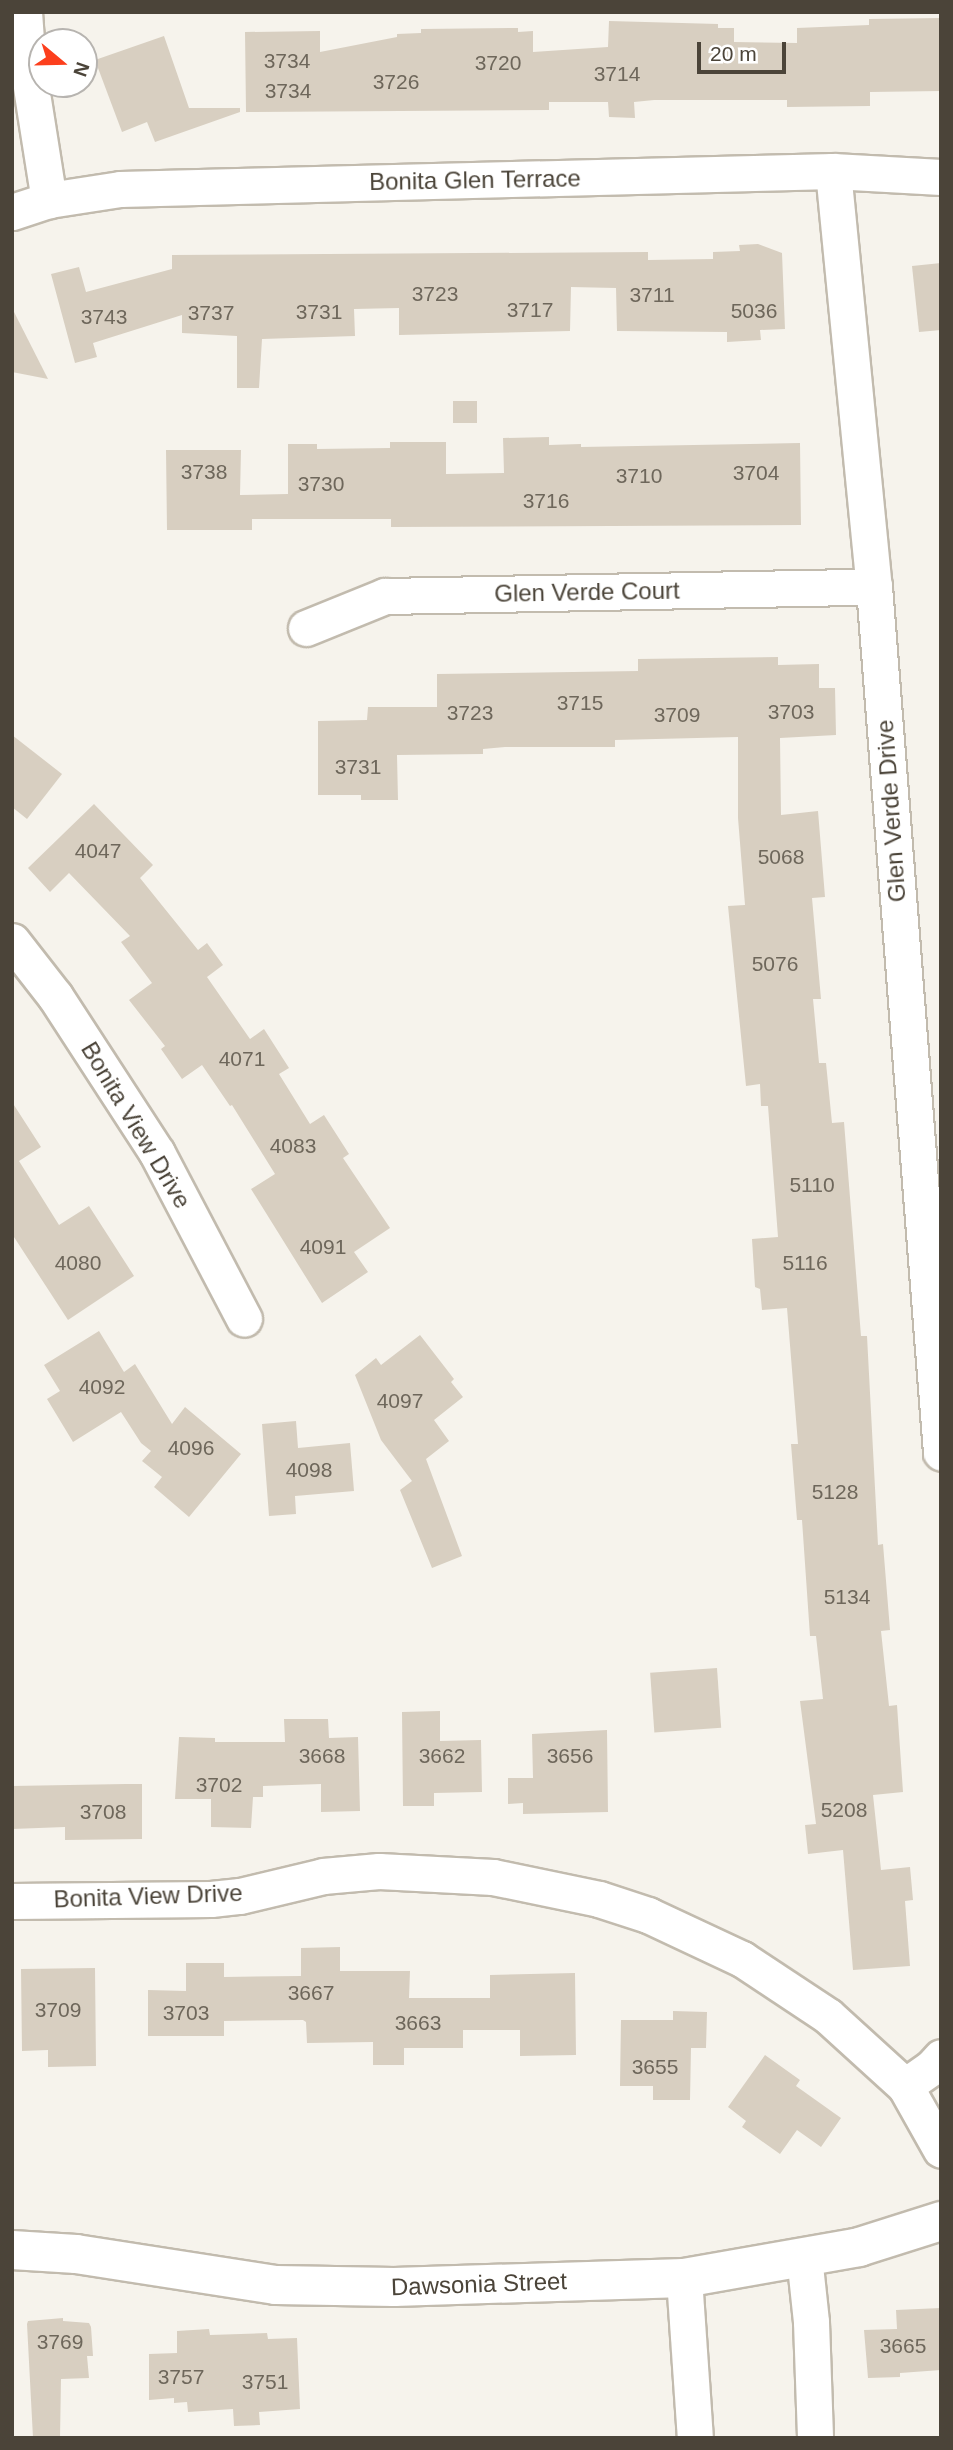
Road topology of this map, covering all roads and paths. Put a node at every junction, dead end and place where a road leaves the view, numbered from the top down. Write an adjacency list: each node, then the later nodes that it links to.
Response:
1 (24, 12): 4 (street)
2 (833, 171): 3 (street, Bonita Glen Terrace); 4 (street, Bonita Glen Terrace); 6 (street, Glen Verde Drive)
3 (941, 177)
4 (49, 200): 5 (street, Bonita Glen Terrace)
5 (12, 212)
6 (874, 587): 7 (street, Glen Verde Court); 10 (street, Glen Verde Drive)
7 (306, 628)
8 (12, 941): 9 (street, Bonita View Drive)
9 (244, 1319)
10 (941, 1452)
11 (12, 1901): 13 (street, Bonita View Drive)
12 (941, 2057): 13 (street)
13 (905, 2086): 14 (street, Bonita View Drive)
14 (941, 2150)
15 (941, 2221): 17 (street, Dawsonia Street)
16 (12, 2250): 18 (street, Dawsonia Street)
17 (804, 2256): 18 (street, Dawsonia Street); 20 (street)
18 (684, 2278): 19 (street)
19 (695, 2438)
20 (815, 2438)

